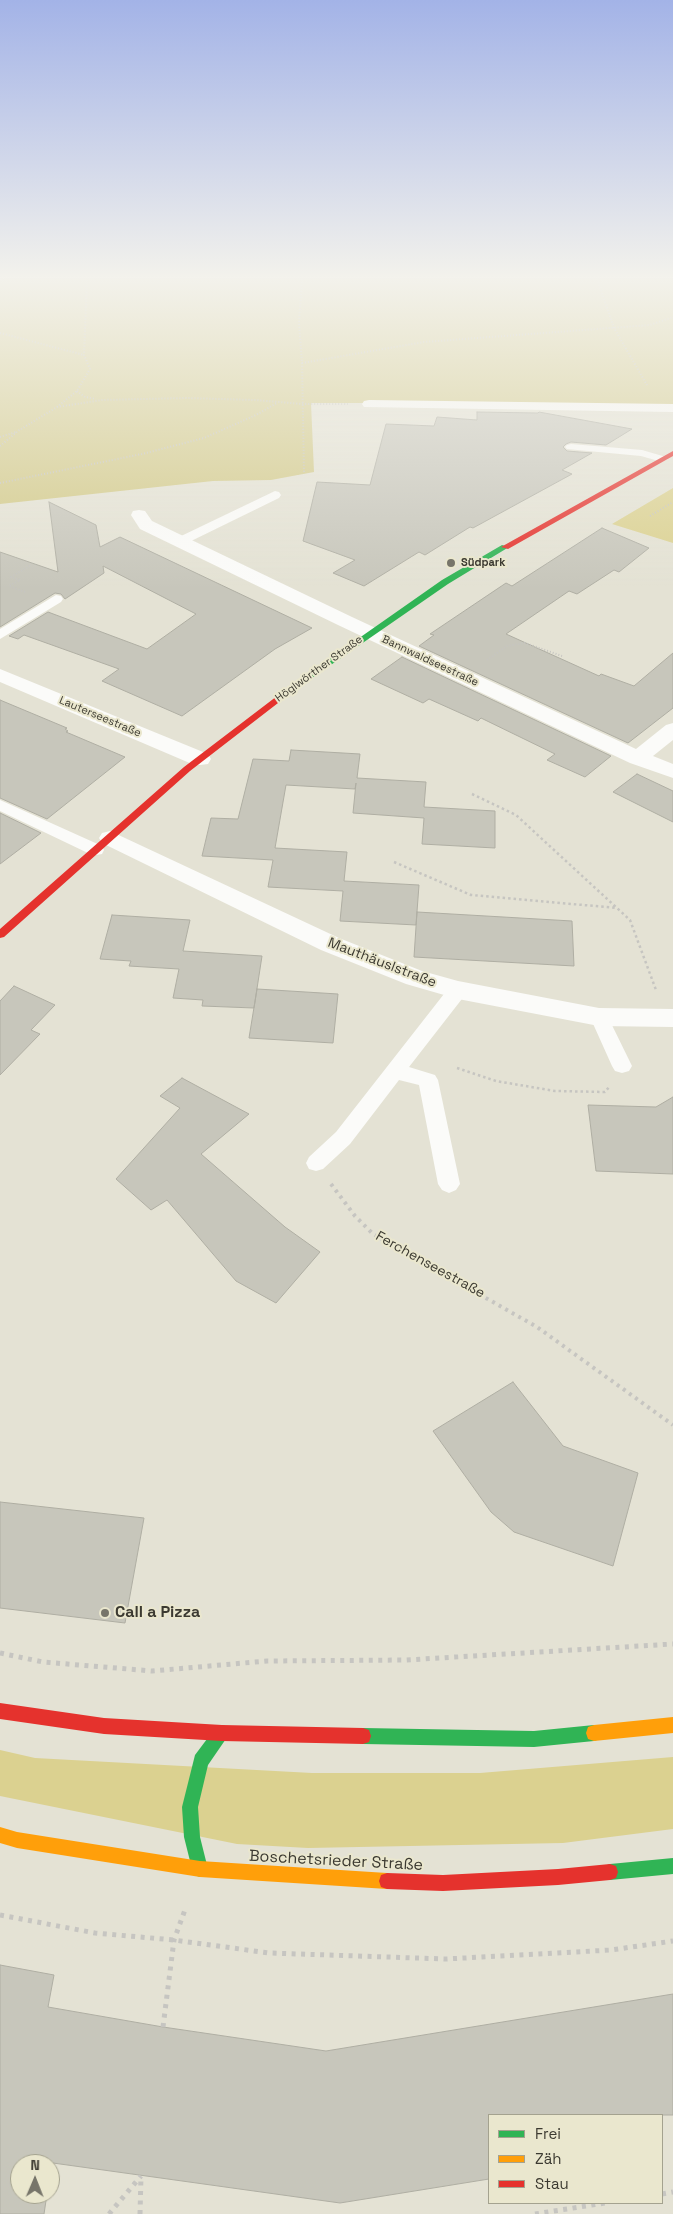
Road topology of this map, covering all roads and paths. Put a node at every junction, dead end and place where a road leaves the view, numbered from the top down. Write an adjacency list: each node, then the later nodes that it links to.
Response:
1 (82, 382): 4 (path)
2 (302, 382): 7 (path)
3 (646, 382): 10 (path)
4 (77, 391): 5 (path); 9 (path)
5 (102, 400): 6 (path); 9 (path)
6 (278, 403): 7 (path); 19 (path)
7 (302, 404): 8 (path); 18 (path)
8 (369, 404): 10 (street)
9 (57, 407): 12 (path)
10 (654, 407): 11 (street)
11 (673, 408)
12 (18, 431): 13 (path); 14 (path)
13 (0, 437)
14 (0, 446)
15 (570, 447): 17 (lane)
16 (673, 453): 17 (street, Höglwörther Straße)
17 (662, 459): 27 (street, Höglwörther Straße)
18 (304, 472)
19 (0, 483)
20 (275, 495): 24 (lane)
21 (673, 502): 23 (path)
22 (139, 515): 24 (street, Bannwaldseestraße)
23 (650, 516)
24 (181, 541): 27 (street, Bannwaldseestraße)
25 (31, 565): 26 (path)
26 (54, 600): 28 (lane)
27 (370, 633): 31 (street, Bannwaldseestraße); 34 (street, Höglwörther Straße)
28 (0, 635)
29 (562, 656): 31 (path)
30 (0, 675): 34 (street, Lauterseestraße)
31 (465, 677): 33 (street, Bannwaldseestraße)
32 (673, 729): 33 (street)
33 (638, 758): 35 (street, Bannwaldseestraße)
34 (200, 759): 38 (street, Höglwörther Straße)
35 (673, 771)
36 (472, 794): 40 (path)
37 (0, 805): 38 (lane)
38 (103, 844): 41 (street, Höglwörther Straße); 42 (street, Mauthäuslstraße)
39 (394, 862): 40 (path)
40 (618, 908): 44 (path)
41 (3, 929)
42 (458, 990): 43 (street, Mauthäuslstraße); 47 (lane)
43 (599, 1017): 44 (street, Mauthäuslstraße); 45 (lane)
44 (669, 1018)
45 (622, 1066): 46 (path)
46 (457, 1068)
47 (395, 1071): 48 (lane); 49 (lane)
48 (316, 1164): 50 (path, Ferchenseestraße)
49 (449, 1184)
50 (673, 1425)
51 (673, 1644): 52 (path)
52 (0, 1653)
53 (0, 1711): 55 (street)
54 (673, 1725): 55 (street)
55 (222, 1733): 58 (street)
56 (0, 1835): 58 (street, Boschetsrieder Straße)
57 (673, 1866): 58 (street, Boschetsrieder Straße)
58 (200, 1869): 60 (path)
59 (0, 1915): 60 (path)
60 (174, 1940): 61 (path); 62 (path)
61 (673, 1941)
62 (163, 2027)
63 (599, 2204): 66 (path)
64 (109, 2214): 65 (path)
65 (140, 2214)
66 (535, 2214)

